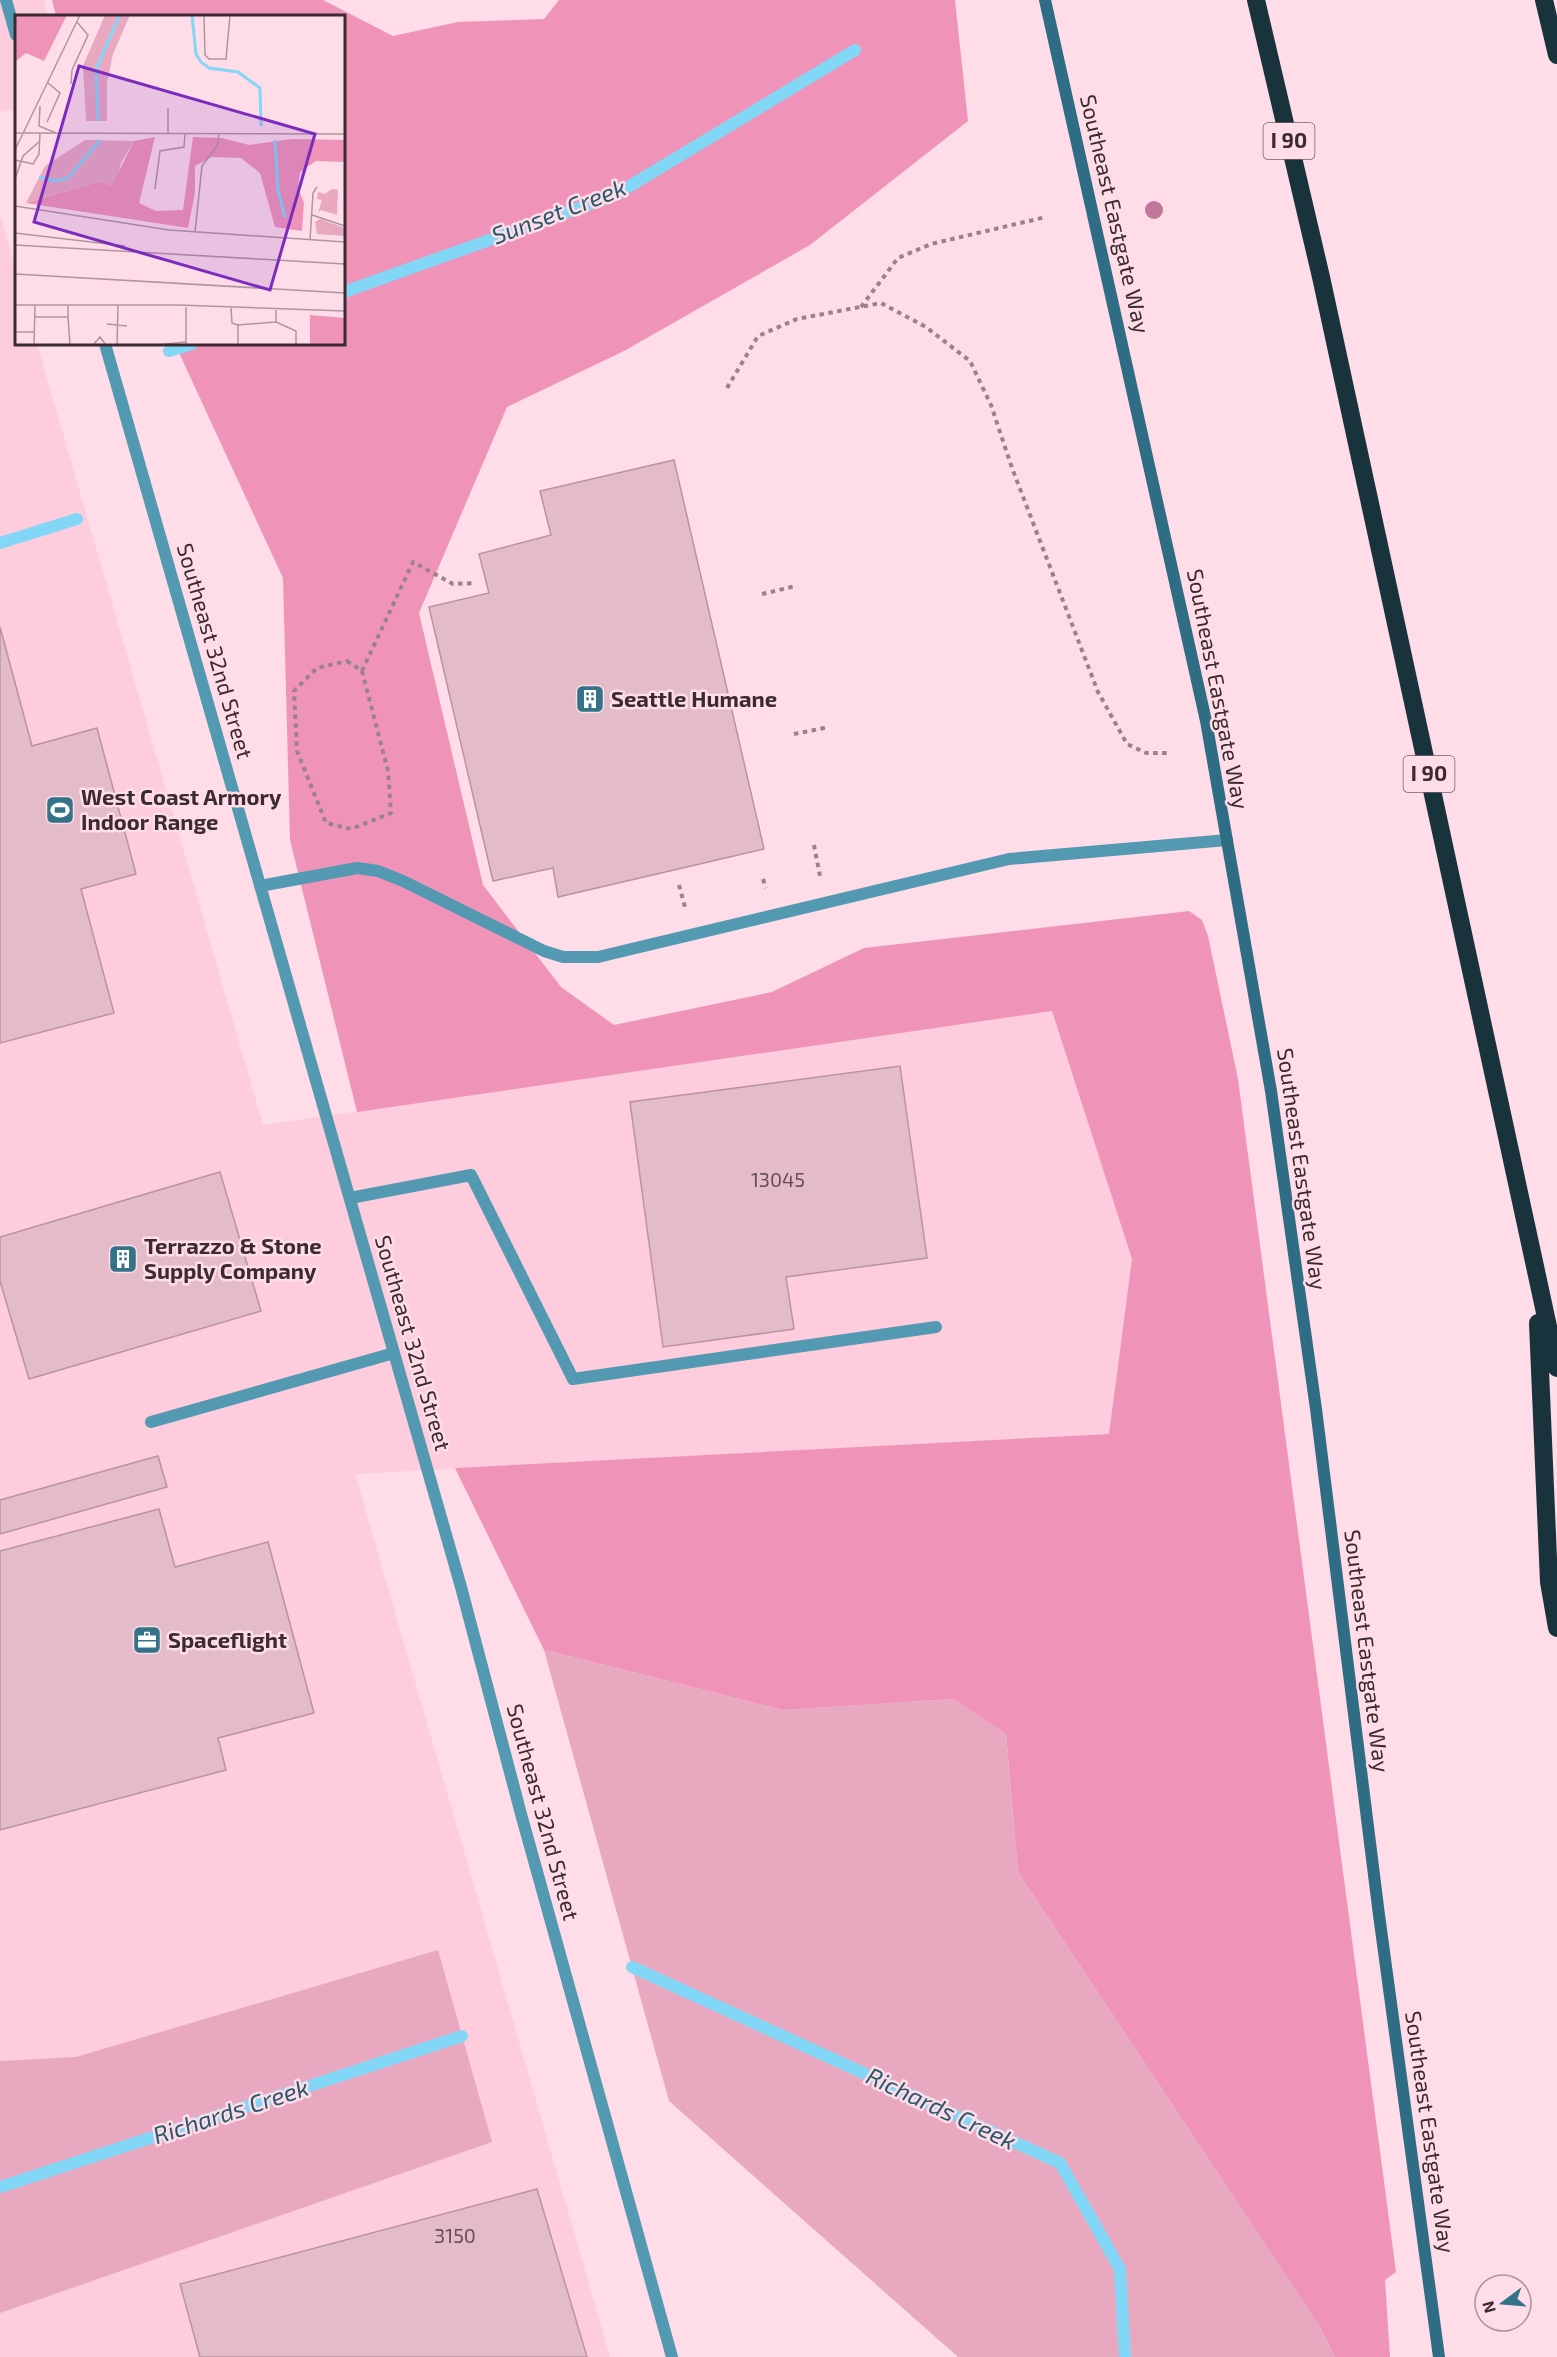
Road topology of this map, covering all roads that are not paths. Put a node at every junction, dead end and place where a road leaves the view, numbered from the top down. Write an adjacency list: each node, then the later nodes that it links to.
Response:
1 (6, 0): 5 (lane)
2 (1046, 0): 8 (main road, Southeast Eastgate Way)
3 (1544, 0): 6 (highway)
4 (1256, 2): 11 (highway, I 90)
5 (15, 32)
6 (1557, 55)
7 (105, 345): 9 (lane, Southeast 32nd Street)
8 (1227, 840): 9 (lane); 18 (main road, Southeast Eastgate Way)
9 (260, 886): 10 (lane, Southeast 32nd Street)
10 (350, 1198): 12 (lane); 13 (lane, Southeast 32nd Street)
11 (1536, 1270): 14 (highway, I 90); 16 (highway)
12 (936, 1327)
13 (394, 1353): 15 (lane); 17 (lane, Southeast 32nd Street)
14 (1557, 1368)
15 (151, 1422)
16 (1557, 1628)
17 (672, 2357)
18 (1439, 2357)

